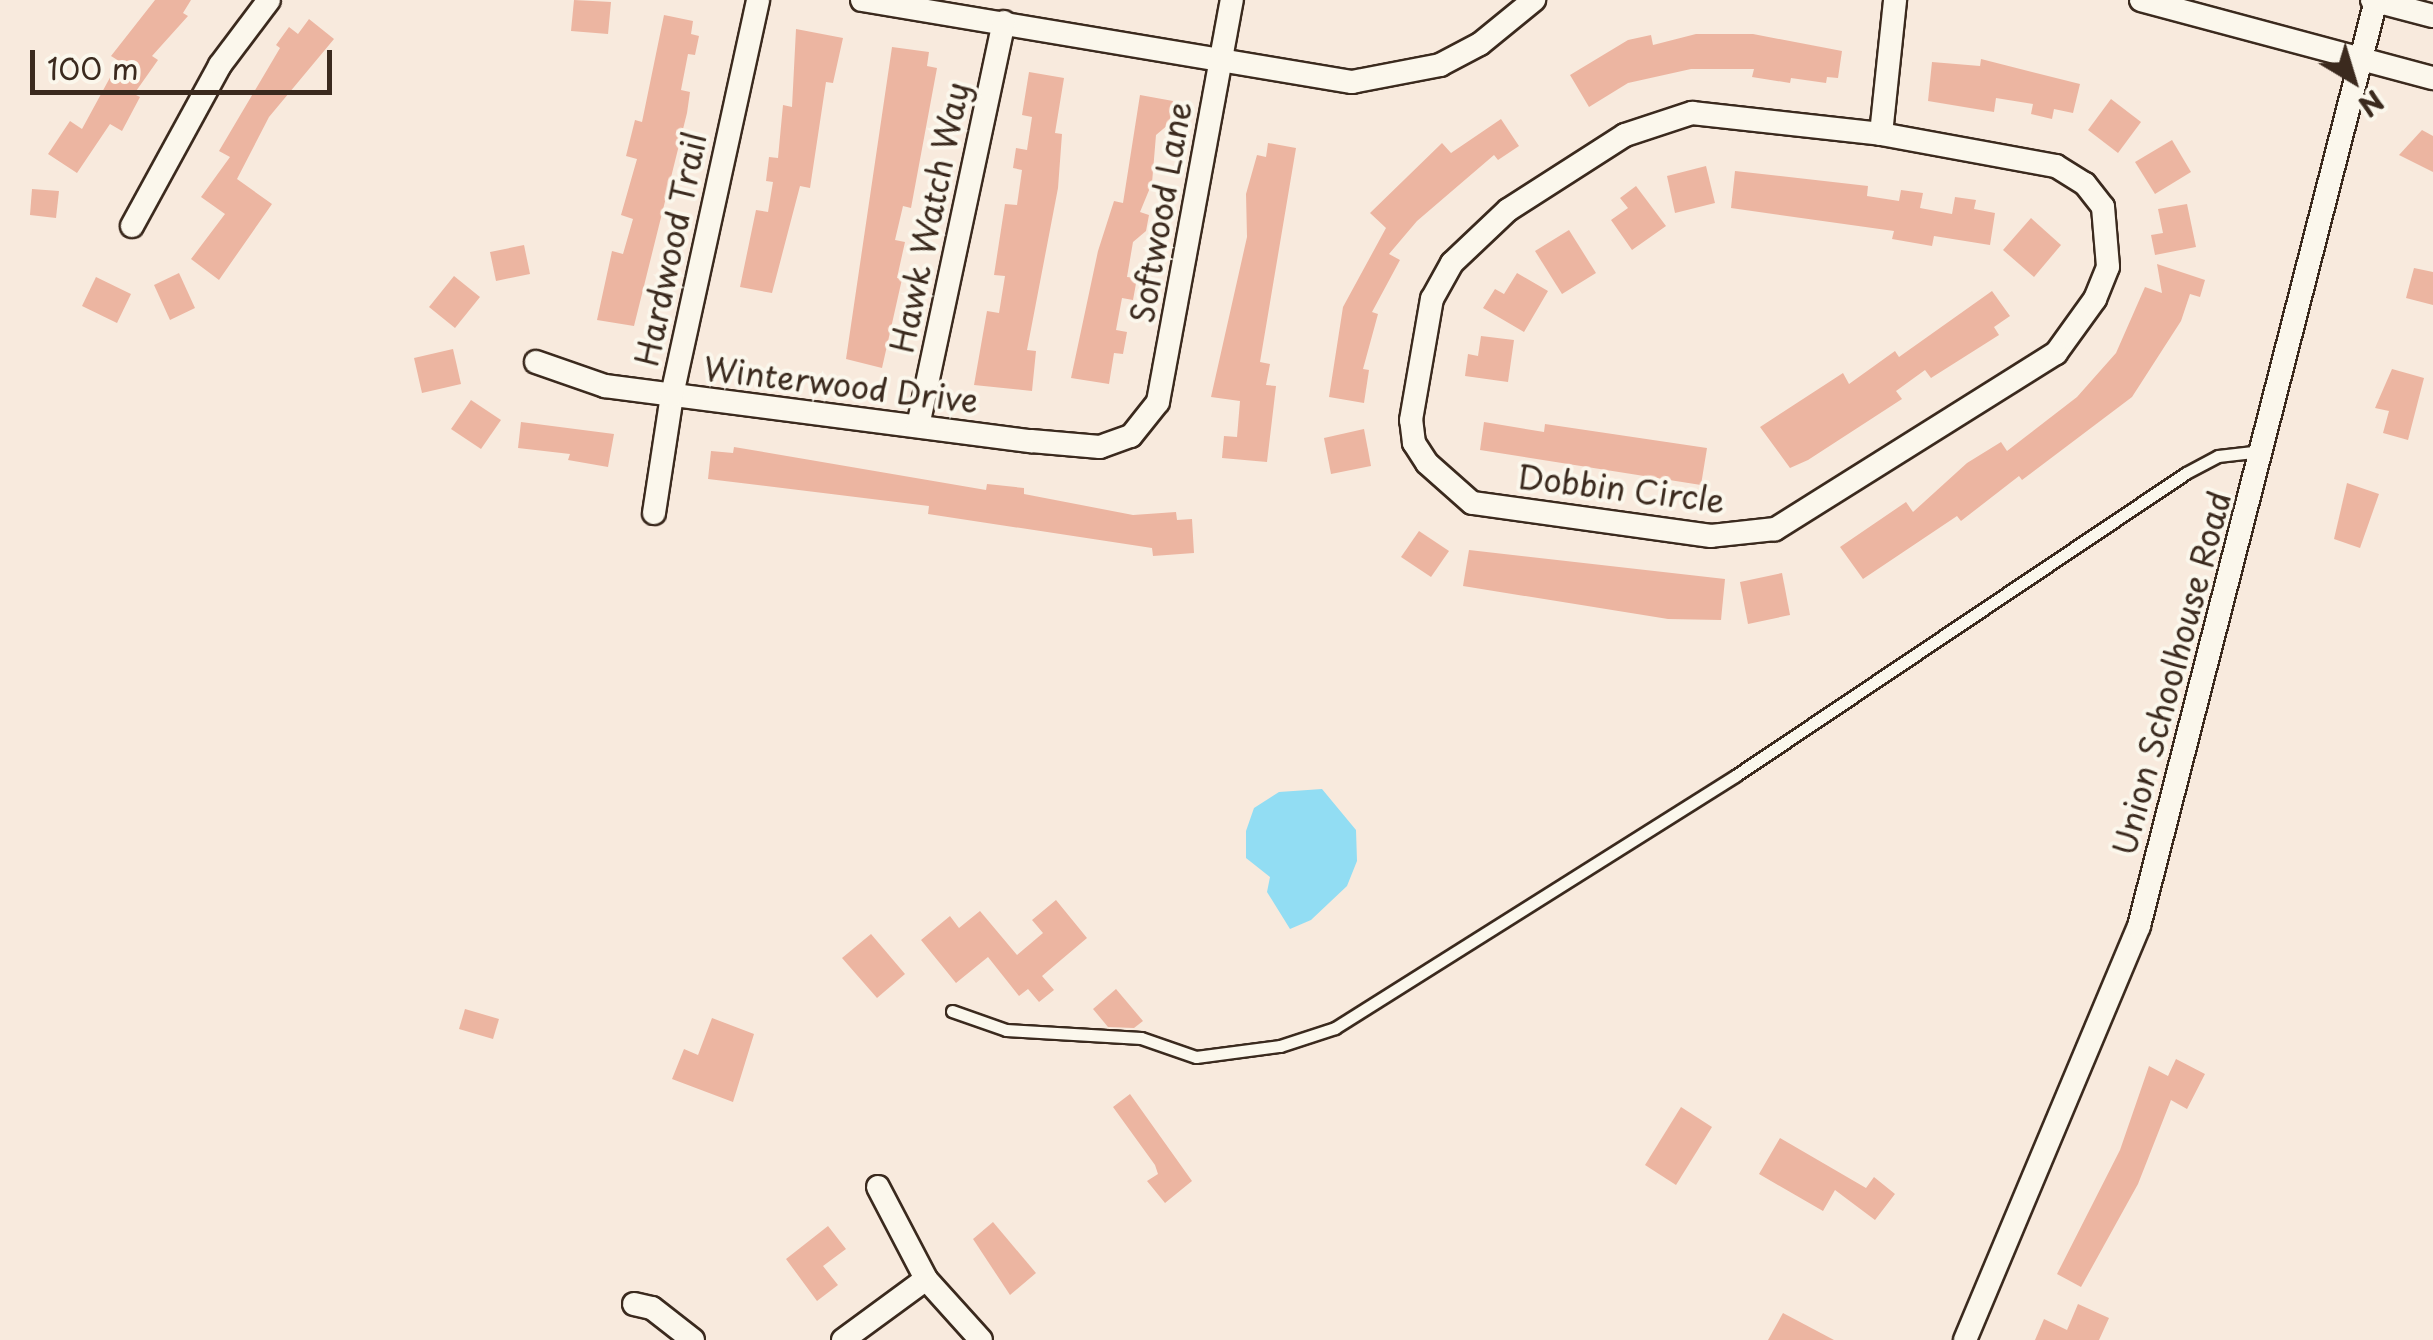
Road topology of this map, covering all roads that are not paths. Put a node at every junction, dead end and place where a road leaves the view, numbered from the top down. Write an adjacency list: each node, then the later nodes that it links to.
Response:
1 (269, 0): 15 (street)
2 (758, 0): 17 (street, Hardwood Trail)
3 (862, 0): 10 (street)
4 (1232, 0): 11 (street, Softwood Lane)
5 (1534, 0): 11 (street)
6 (1895, 0): 14 (street)
7 (2141, 0): 12 (street)
8 (2374, 0): 9 (street); 12 (street, Union Schoolhouse Road)
9 (2433, 16)
10 (1004, 22): 11 (street); 18 (street, Hawk Watch Way)
11 (1221, 59): 19 (street, Softwood Lane)
12 (2361, 59): 13 (street); 20 (street, Union Schoolhouse Road)
13 (2433, 78)
14 (1881, 134): 14 (street, Dobbin Circle)
15 (132, 226)
16 (536, 362): 17 (street, Winterwood Drive)
17 (672, 394): 18 (street, Winterwood Drive); 21 (street, Hardwood Trail)
18 (918, 426): 19 (street, Winterwood Drive)
19 (1139, 430)
20 (2262, 451): 22 (lane); 29 (street, Union Schoolhouse Road)
21 (654, 513)
22 (952, 1011)
23 (878, 1188): 24 (street)
24 (926, 1279): 27 (street); 28 (street)
25 (634, 1304): 26 (street)
26 (693, 1340)
27 (843, 1340)
28 (981, 1340)
29 (1965, 1340)

